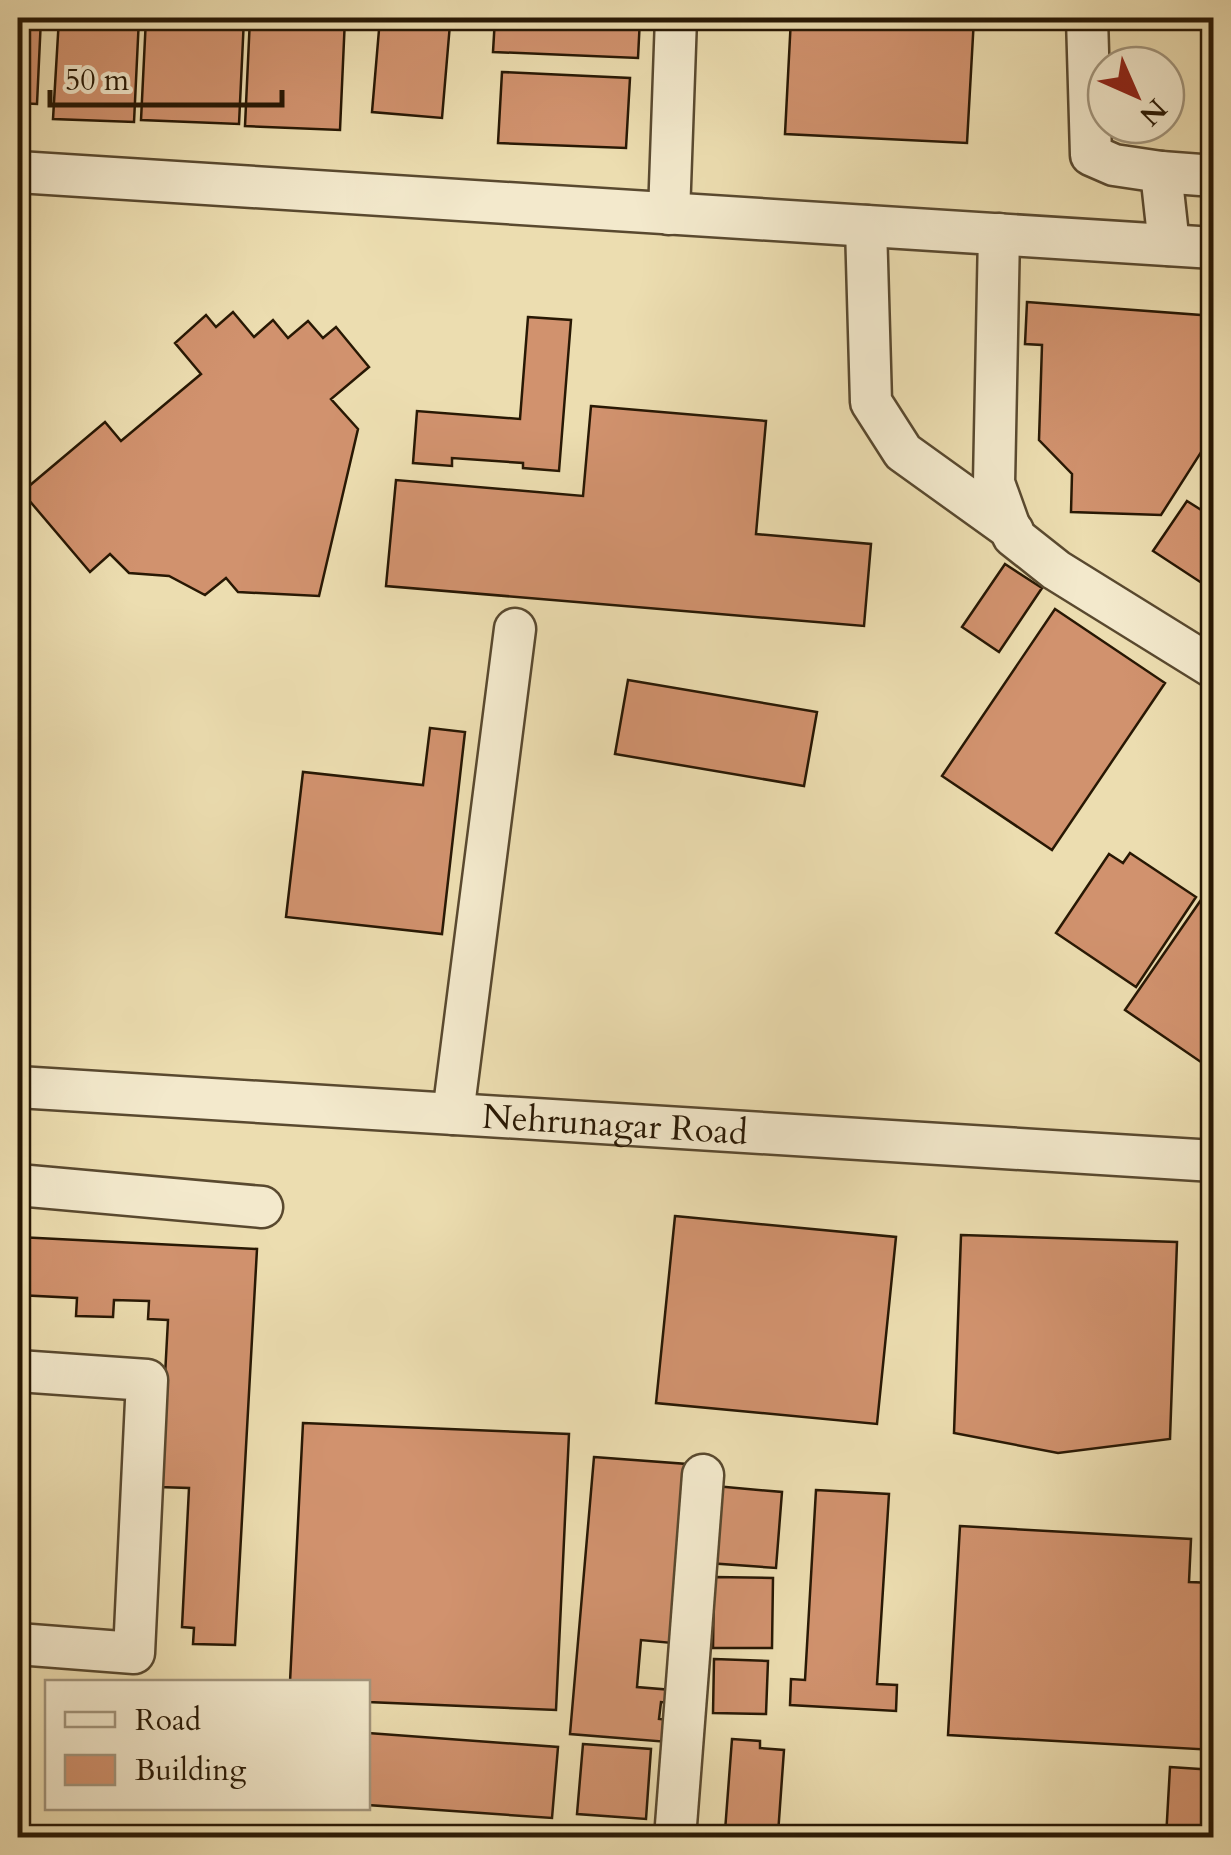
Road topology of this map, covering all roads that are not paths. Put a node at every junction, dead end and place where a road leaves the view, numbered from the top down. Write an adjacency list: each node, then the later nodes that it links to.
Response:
1 (676, 18): 6 (street)
2 (1087, 18): 4 (street)
3 (18, 172): 6 (street)
4 (1161, 172): 5 (street); 9 (street)
5 (1214, 176)
6 (669, 214): 7 (street)
7 (866, 226): 8 (street); 11 (street)
8 (999, 234): 9 (street); 11 (street)
9 (1168, 246): 10 (street)
10 (1214, 248)
11 (1013, 531): 13 (street)
12 (516, 630): 15 (street)
13 (1214, 668)
14 (18, 1087): 15 (street, Nehrunagar Road)
15 (453, 1114): 16 (street, Nehrunagar Road)
16 (1211, 1158)
17 (18, 1185): 18 (street)
18 (262, 1207)
19 (18, 1371): 21 (street)
20 (703, 1475): 22 (street)
21 (18, 1644)
22 (674, 1838)

